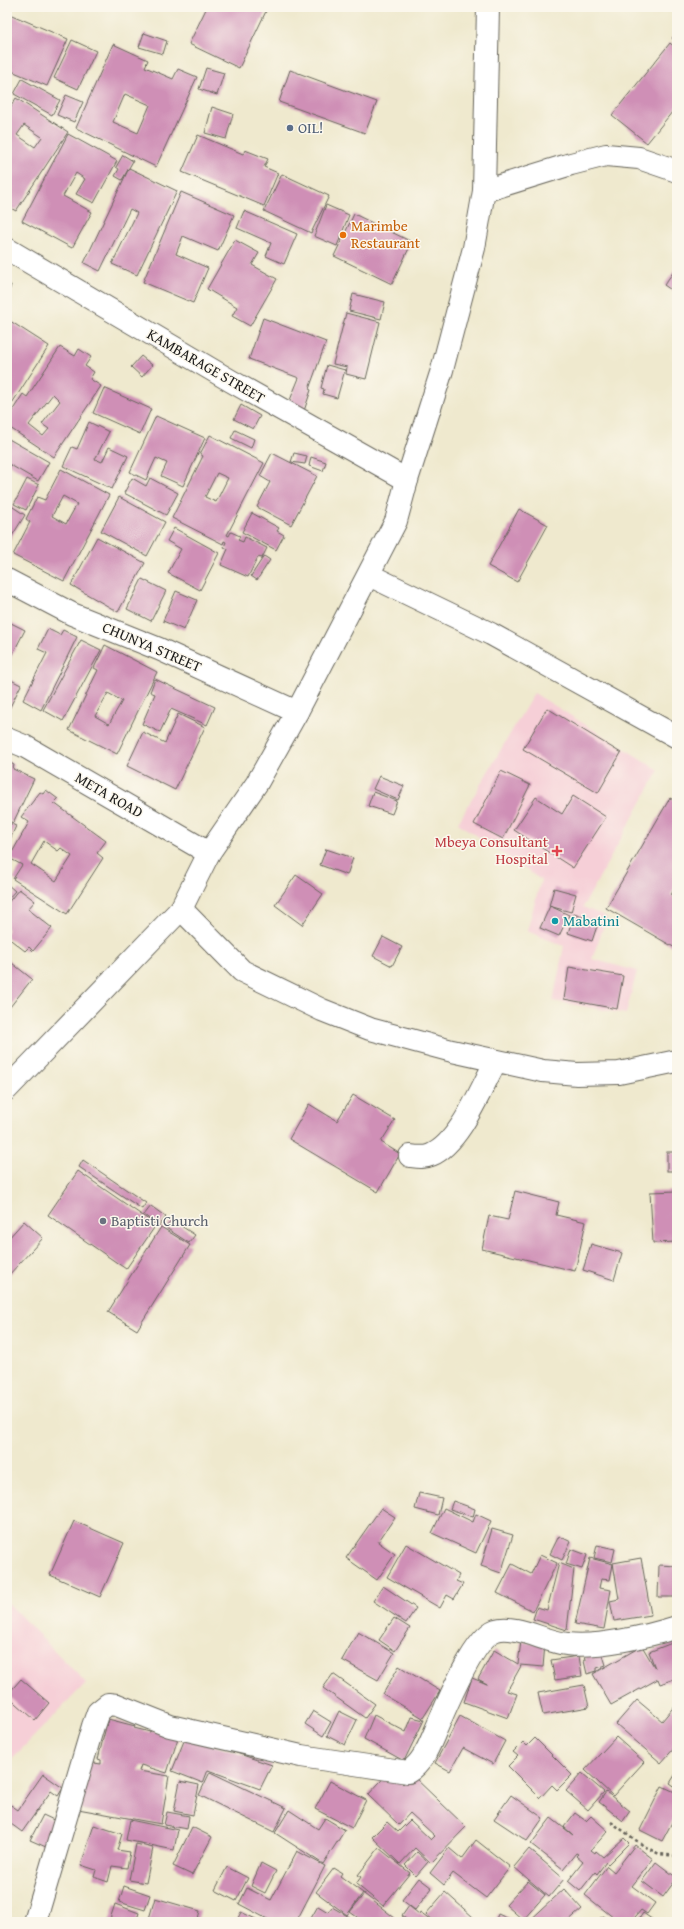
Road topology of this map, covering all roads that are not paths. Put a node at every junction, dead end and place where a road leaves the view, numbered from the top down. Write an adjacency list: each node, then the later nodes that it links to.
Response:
1 (488, 7): 3 (street)
2 (677, 171): 3 (street)
3 (484, 191): 5 (street)
4 (7, 249): 5 (street, KAMBARAGE STREET)
5 (407, 480): 6 (street)
6 (368, 575): 8 (street); 9 (street)
7 (7, 580): 8 (street, CHUNYA STREET)
8 (297, 712): 11 (street)
9 (677, 737)
10 (7, 739): 11 (street, META ROAD)
11 (210, 853): 12 (street)
12 (181, 909): 13 (street); 15 (street)
13 (496, 1061): 14 (street); 16 (street)
14 (677, 1062)
15 (7, 1089)
16 (410, 1156)
17 (677, 1627): 18 (street)
18 (35, 1922)

